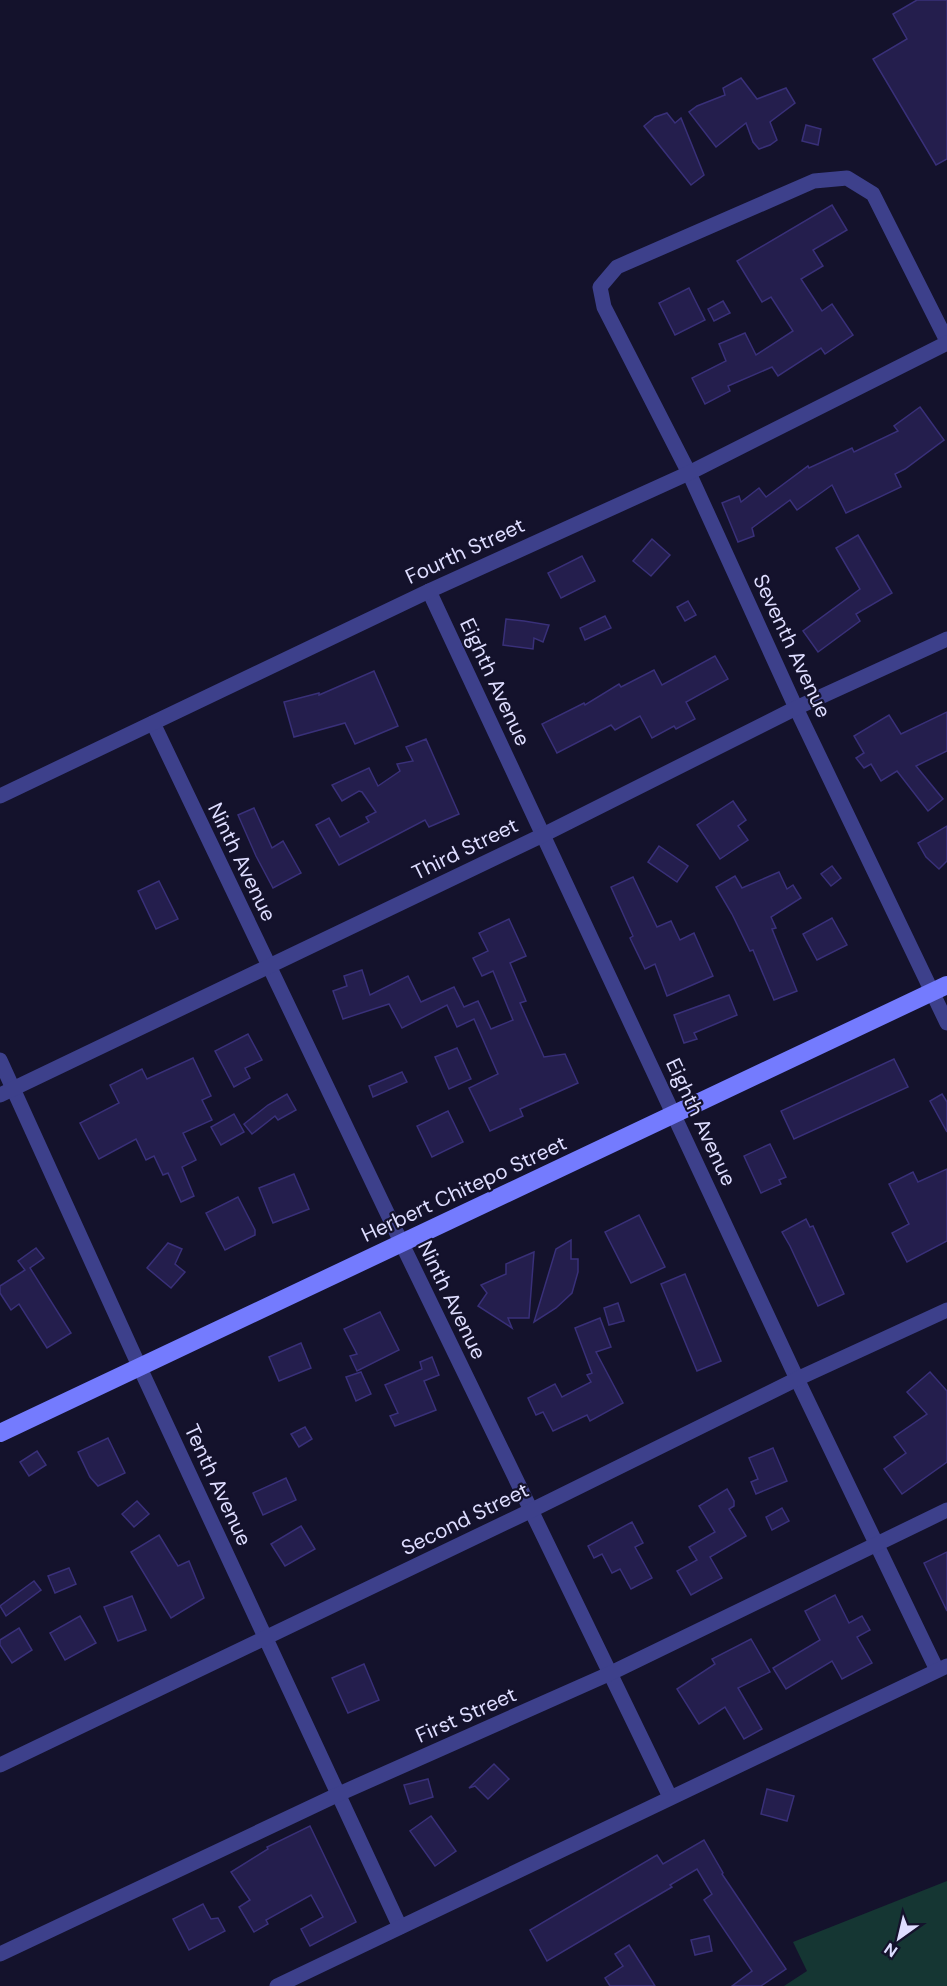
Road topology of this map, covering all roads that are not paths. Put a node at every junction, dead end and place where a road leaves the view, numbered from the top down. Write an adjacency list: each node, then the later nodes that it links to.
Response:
1 (947, 342): 2 (street, Fourth Street); 2 (street, Seventh Avenue)
2 (689, 473): 3 (street, Fourth Street); 5 (street, Seventh Avenue)
3 (429, 591): 6 (street, Fourth Street); 8 (street, Eighth Avenue)
4 (947, 639): 5 (street, Third Street)
5 (796, 708): 8 (street, Third Street); 10 (street, Seventh Avenue)
6 (153, 723): 7 (street, Fourth Street); 9 (street, Ninth Avenue)
7 (0, 796)
8 (543, 835): 9 (street, Third Street); 14 (street, Eighth Avenue)
9 (269, 966): 13 (street, Third Street); 15 (street, Ninth Avenue)
10 (940, 989): 11 (street, Seventh Avenue); 14 (main road, Herbert Chitepo Street)
11 (947, 1023)
12 (0, 1060): 13 (street, Tenth Avenue)
13 (7, 1092): 17 (street, Tenth Avenue)
14 (674, 1115): 15 (main road, Herbert Chitepo Street); 18 (street, Eighth Avenue)
15 (402, 1244): 17 (main road, Herbert Chitepo Street); 20 (street, Ninth Avenue)
16 (947, 1310): 18 (street, Second Street)
17 (140, 1368): 19 (main road, Herbert Chitepo Street); 23 (street, Tenth Avenue)
18 (797, 1379): 20 (street, Second Street); 22 (street, Eighth Avenue)
19 (0, 1433)
20 (532, 1510): 23 (street, Second Street); 25 (street, Ninth Avenue)
21 (947, 1510): 22 (street, First Street)
22 (878, 1544): 24 (street, Eighth Avenue); 25 (street, First Street)
23 (265, 1637): 26 (street, Second Street); 27 (street, Tenth Avenue)
24 (942, 1668): 28 (street)
25 (610, 1673): 27 (street, First Street); 28 (street, Ninth Avenue)
26 (1, 1763)
27 (339, 1794): 29 (street, Tenth Avenue); 30 (street, First Street)
28 (670, 1797): 29 (street)
29 (400, 1927): 31 (street)
30 (0, 1954)
31 (277, 1986)

